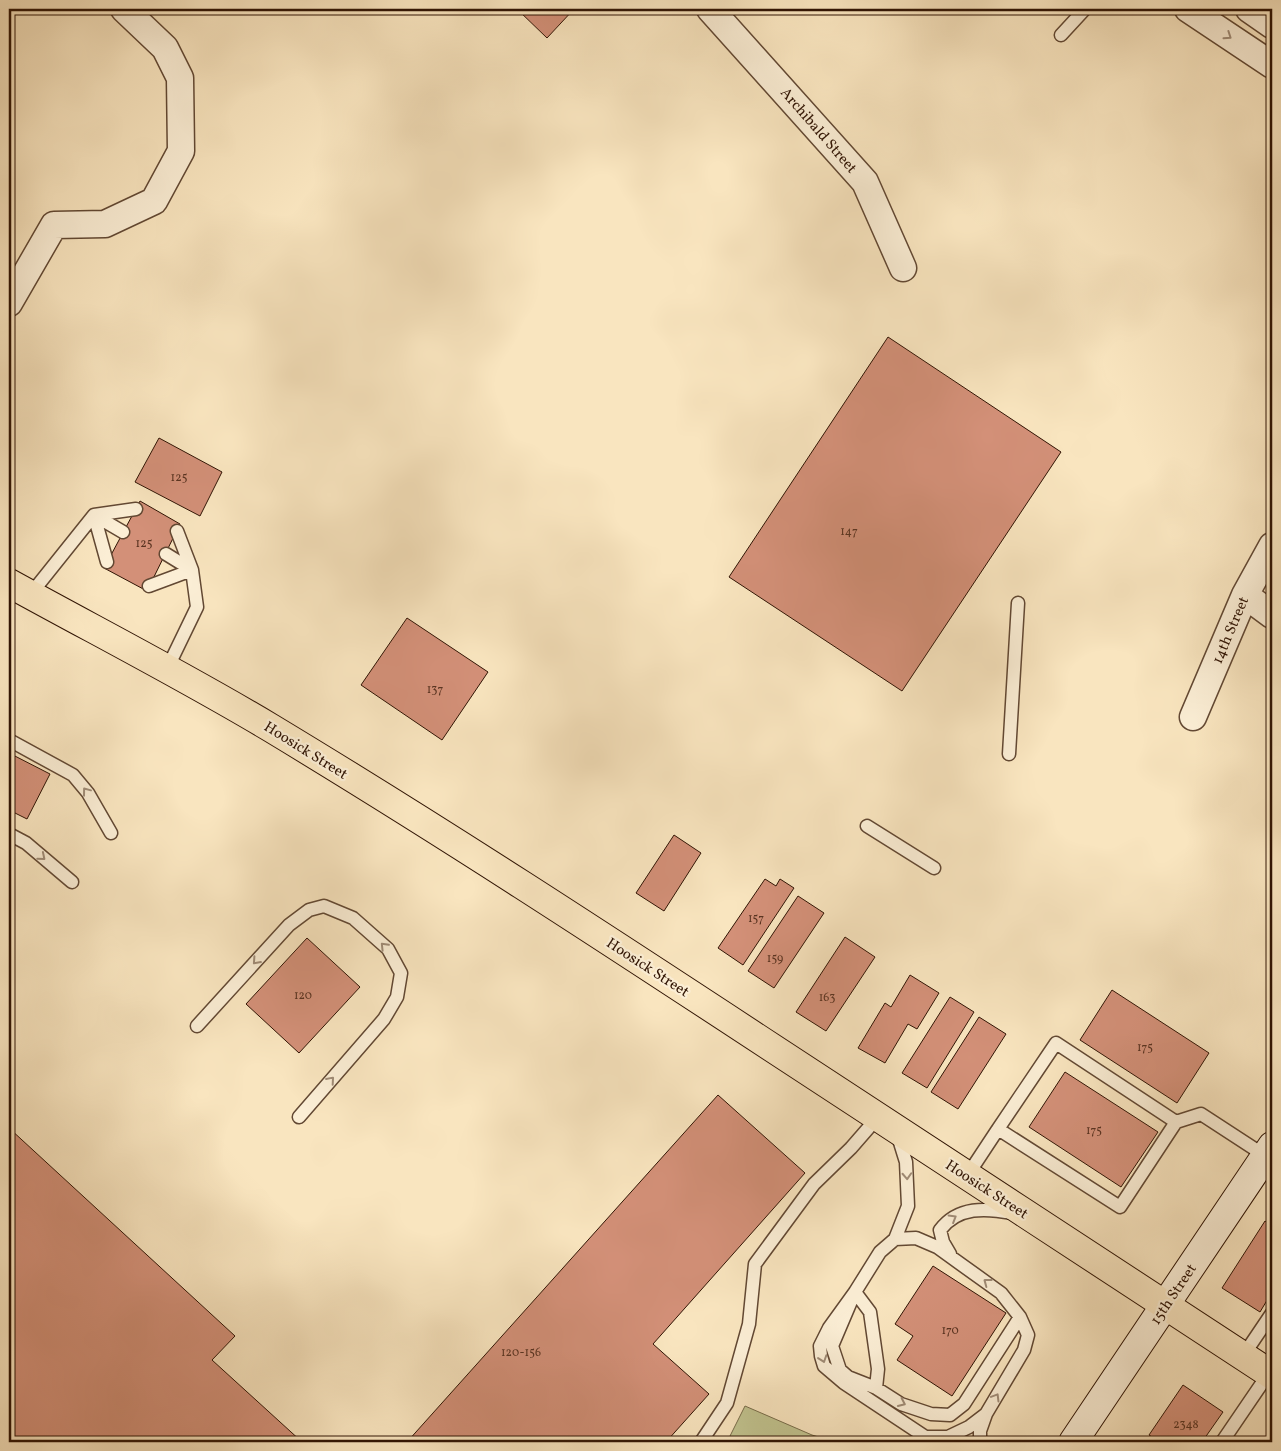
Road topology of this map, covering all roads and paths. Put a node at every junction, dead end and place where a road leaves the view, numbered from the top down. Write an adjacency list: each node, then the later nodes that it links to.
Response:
1 (124, 9): 10 (street)
2 (710, 9): 9 (street, Archibald Street)
3 (1085, 9): 7 (lane)
4 (1188, 9): 8 (street, one-way to 8)
5 (1249, 9): 6 (street)
6 (1272, 25)
7 (1061, 35)
8 (1272, 65)
9 (904, 268)
10 (9, 303)
11 (136, 509): 12 (lane)
12 (94, 515): 14 (lane); 17 (lane); 20 (lane)
13 (177, 531): 18 (lane)
14 (124, 532)
15 (1272, 546): 21 (street, 14th Street)
16 (166, 554): 18 (lane)
17 (107, 562)
18 (192, 570): 19 (lane); 24 (lane)
19 (149, 586)
20 (19, 589): 24 (highway, Hoosick Street)
21 (1245, 595): 23 (street); 25 (street, 14th Street)
22 (1018, 604): 27 (lane)
23 (1272, 615)
24 (167, 669): 36 (highway, Hoosick Street)
25 (1193, 717)
26 (9, 740): 29 (lane, one-way to 26)
27 (1009, 754)
28 (867, 826): 31 (lane)
29 (111, 832)
30 (9, 834): 32 (lane, one-way to 32)
31 (934, 868)
32 (72, 882)
33 (197, 1026): 34 (lane, one-way to 33)
34 (299, 1117)
35 (1176, 1122): 37 (lane); 37 (lane); 38 (lane)
36 (887, 1123): 39 (highway, Hoosick Street); 41 (lane, one-way to 41); 52 (lane)
37 (998, 1129): 39 (lane)
38 (1270, 1154): 44 (street, 15th Street)
39 (967, 1176): 40 (highway, Hoosick Street)
40 (1028, 1216): 42 (lane, one-way to 40); 44 (highway, Hoosick Street)
41 (895, 1239): 42 (lane); 43 (lane)
42 (953, 1258): 46 (lane, one-way to 42)
43 (855, 1292): 49 (lane); 49 (lane); 51 (lane, one-way to 51)
44 (1164, 1306): 47 (highway, Hoosick Street); 54 (street, 15th Street)
45 (1272, 1313): 47 (lane)
46 (1020, 1317): 49 (lane, one-way to 46); 50 (lane, one-way to 46)
47 (1243, 1356): 48 (highway, Hoosick Street)
48 (1271, 1374): 55 (lane)
49 (876, 1388)
50 (986, 1414): 51 (lane); 53 (lane)
51 (929, 1440)
52 (701, 1442)
53 (980, 1442)
54 (1075, 1442)
55 (1222, 1442)

